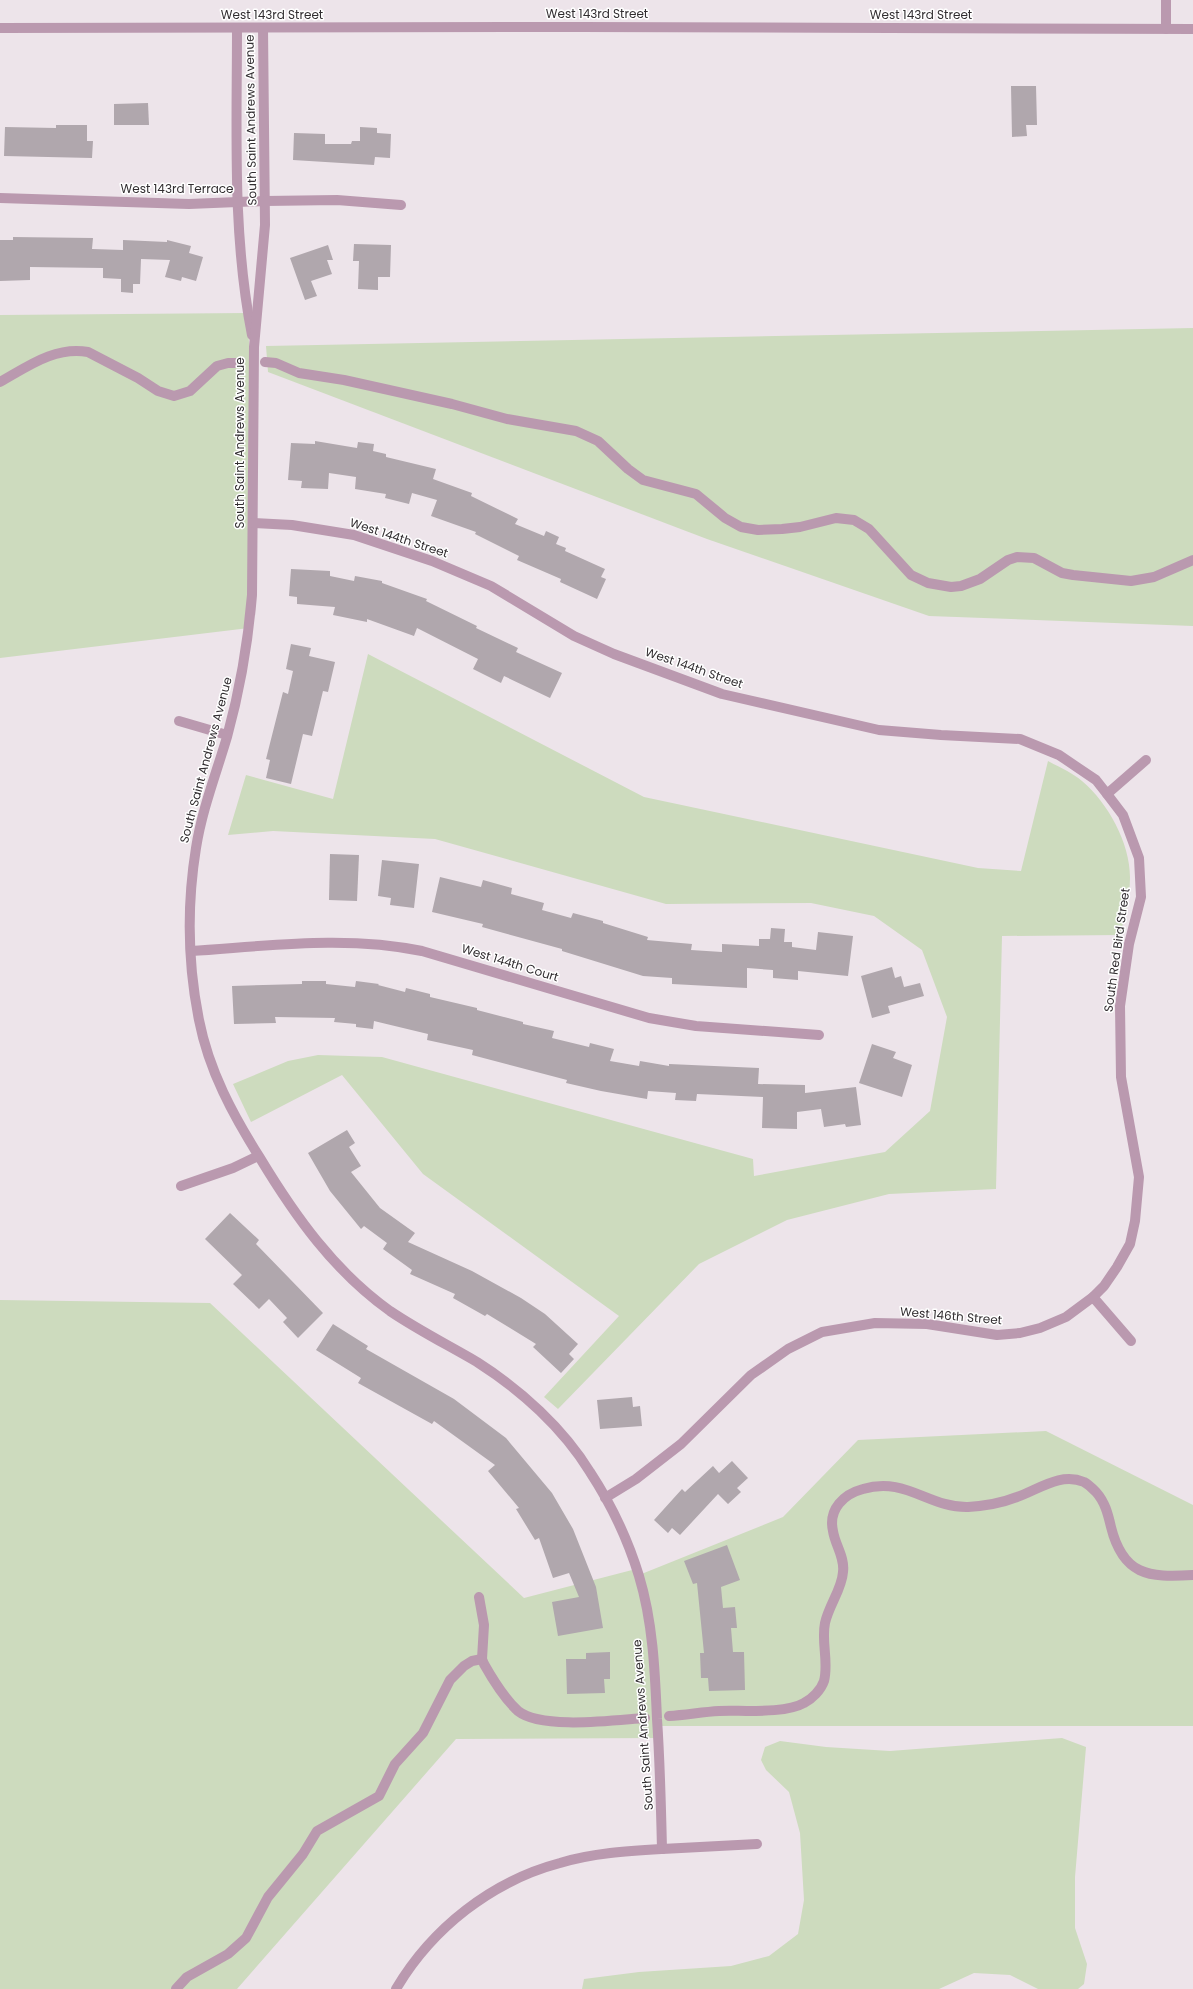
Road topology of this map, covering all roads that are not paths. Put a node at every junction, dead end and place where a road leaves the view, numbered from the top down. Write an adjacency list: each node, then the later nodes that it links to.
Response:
1 (1166, 0): 5 (street)
2 (0, 28): 3 (street, West 143rd Street)
3 (237, 28): 4 (street, West 143rd Street); 9 (street)
4 (263, 28): 5 (street, West 143rd Street); 8 (street, South Saint Andrews Avenue)
5 (1166, 29): 6 (street, West 143rd Street)
6 (1193, 29)
7 (0, 198): 9 (street, West 143rd Terrace)
8 (265, 200): 9 (street, West 143rd Terrace); 10 (street, West 143rd Terrace); 11 (street, South Saint Andrews Avenue)
9 (237, 202): 11 (street)
10 (401, 205)
11 (254, 347): 15 (street, South Saint Andrews Avenue)
12 (265, 362): 16 (street)
13 (239, 363): 14 (street)
14 (0, 382)
15 (253, 523): 18 (street, South Saint Andrews Avenue); 20 (street, West 144th Street)
16 (1193, 560)
17 (179, 721): 18 (street)
18 (228, 735): 21 (street, South Saint Andrews Avenue)
19 (1146, 760): 20 (street)
20 (1107, 794): 25 (street, South Red Bird Street)
21 (191, 951): 22 (street, West 144th Court); 23 (street, South Saint Andrews Avenue)
22 (819, 1035)
23 (258, 1156): 24 (street); 27 (street, South Saint Andrews Avenue)
24 (182, 1186)
25 (1093, 1297): 26 (street); 27 (street, West 146th Street)
26 (1131, 1340)
27 (605, 1498): 34 (street, South Saint Andrews Avenue)
28 (1193, 1575): 31 (street)
29 (480, 1597): 30 (street)
30 (482, 1659): 32 (street); 35 (street)
31 (669, 1716)
32 (645, 1718)
33 (757, 1844): 34 (street)
34 (662, 1849): 36 (street)
35 (176, 1989)
36 (396, 1989)

